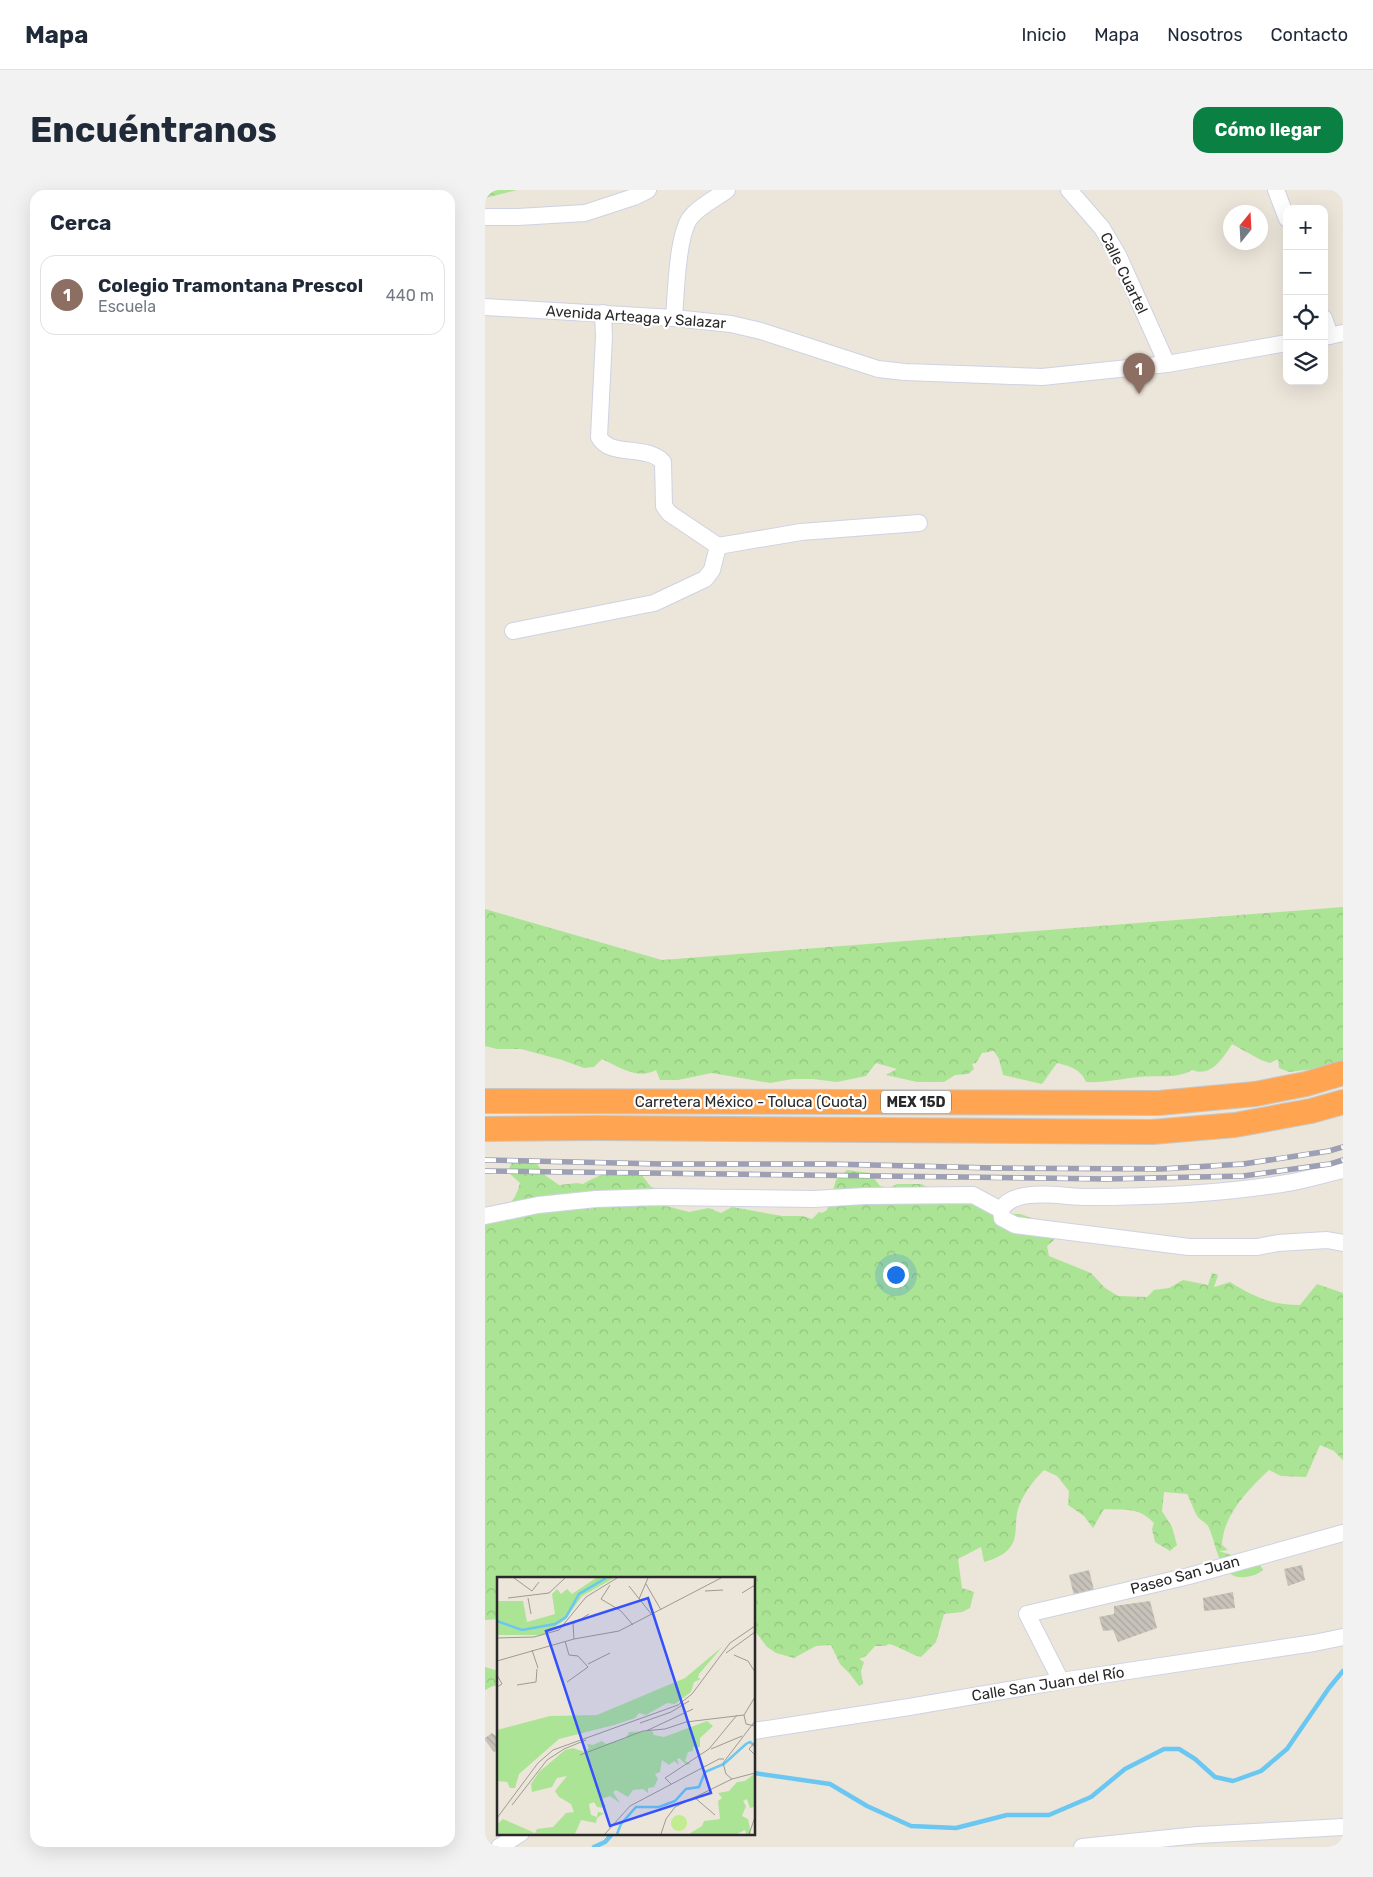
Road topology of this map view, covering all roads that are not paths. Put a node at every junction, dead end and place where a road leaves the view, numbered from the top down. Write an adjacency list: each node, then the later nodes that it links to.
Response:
1 (648, 190): 6 (street)
2 (727, 190): 9 (street)
3 (1069, 190): 11 (street, Calle Cuartel)
4 (1276, 190): 5 (street)
5 (1283, 208)
6 (485, 217)
7 (485, 307): 8 (street, Avenida Arteaga y Salazar)
8 (603, 313): 9 (street, Avenida Arteaga y Salazar); 13 (street)
9 (674, 318): 11 (street, Avenida Arteaga y Salazar)
10 (1283, 344): 11 (street, Avenida Arteaga y Salazar)
11 (1167, 364)
12 (919, 523): 13 (street)
13 (718, 546): 14 (street)
14 (513, 631)
15 (1343, 1073): 16 (highway, Carretera México - Toluca (Cuota) / MEX 15D)
16 (485, 1101)
17 (1343, 1102): 18 (highway, Carretera México - Toluca (Cuota) / MEX 15D)
18 (485, 1129)
19 (1343, 1170): 20 (street)
20 (1001, 1210): 21 (street); 22 (street)
21 (485, 1216)
22 (1343, 1243)
23 (1343, 1533): 25 (street, Paseo San Juan)
24 (1343, 1637): 25 (street, Calle San Juan del Río)
25 (1061, 1680): 26 (street, Calle San Juan del Río)
26 (755, 1731)
27 (1343, 1827): 29 (street)
28 (519, 1834): 30 (street)
29 (1202, 1841): 31 (street)
30 (499, 1847)
31 (1082, 1847)

